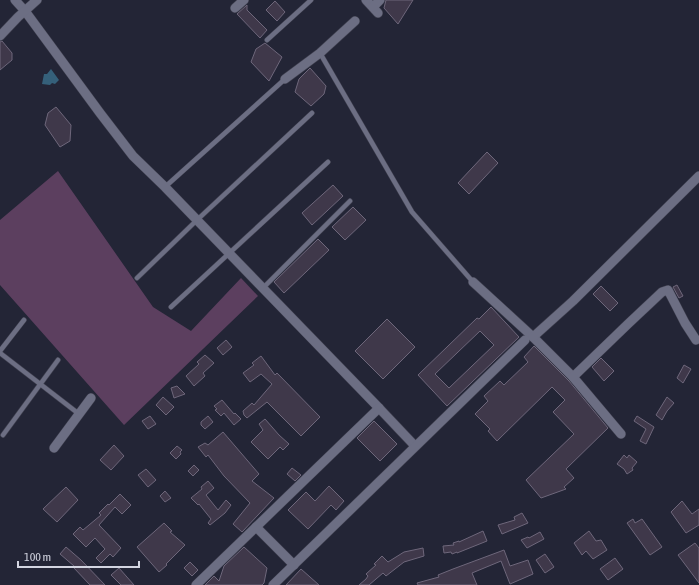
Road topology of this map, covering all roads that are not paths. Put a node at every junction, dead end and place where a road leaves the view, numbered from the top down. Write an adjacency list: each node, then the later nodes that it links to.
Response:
1 (15, 0): 8 (street)
2 (36, 0): 8 (street)
3 (244, 0): 7 (street)
4 (311, 0): 11 (lane)
5 (366, 0): 6 (street)
6 (380, 0)
7 (235, 8)
8 (25, 11): 10 (street); 17 (street)
9 (355, 21): 12 (street)
10 (0, 36)
11 (267, 40)
12 (320, 53): 13 (street); 22 (lane)
13 (285, 79): 17 (lane)
14 (312, 113): 19 (lane)
15 (328, 162): 20 (lane)
16 (699, 176): 26 (street)
17 (165, 187): 19 (street)
18 (350, 201): 23 (lane)
19 (197, 220): 20 (street); 21 (lane)
20 (230, 254): 23 (street); 24 (lane)
21 (138, 278)
22 (473, 282): 26 (street)
23 (262, 288): 33 (street)
24 (170, 307)
25 (24, 320): 28 (lane)
26 (529, 339): 30 (street); 37 (street)
27 (696, 340): 30 (street)
28 (0, 352): 31 (lane)
29 (58, 360): 31 (lane)
30 (573, 377): 35 (street)
31 (40, 384): 34 (lane); 36 (lane)
32 (91, 398): 34 (street)
33 (378, 408): 37 (street); 39 (street)
34 (79, 414): 38 (street)
35 (621, 434)
36 (3, 436)
37 (415, 446): 40 (street)
38 (54, 448)
39 (256, 527): 40 (street); 41 (street)
40 (294, 565): 42 (street)
41 (196, 585)
42 (273, 585)

